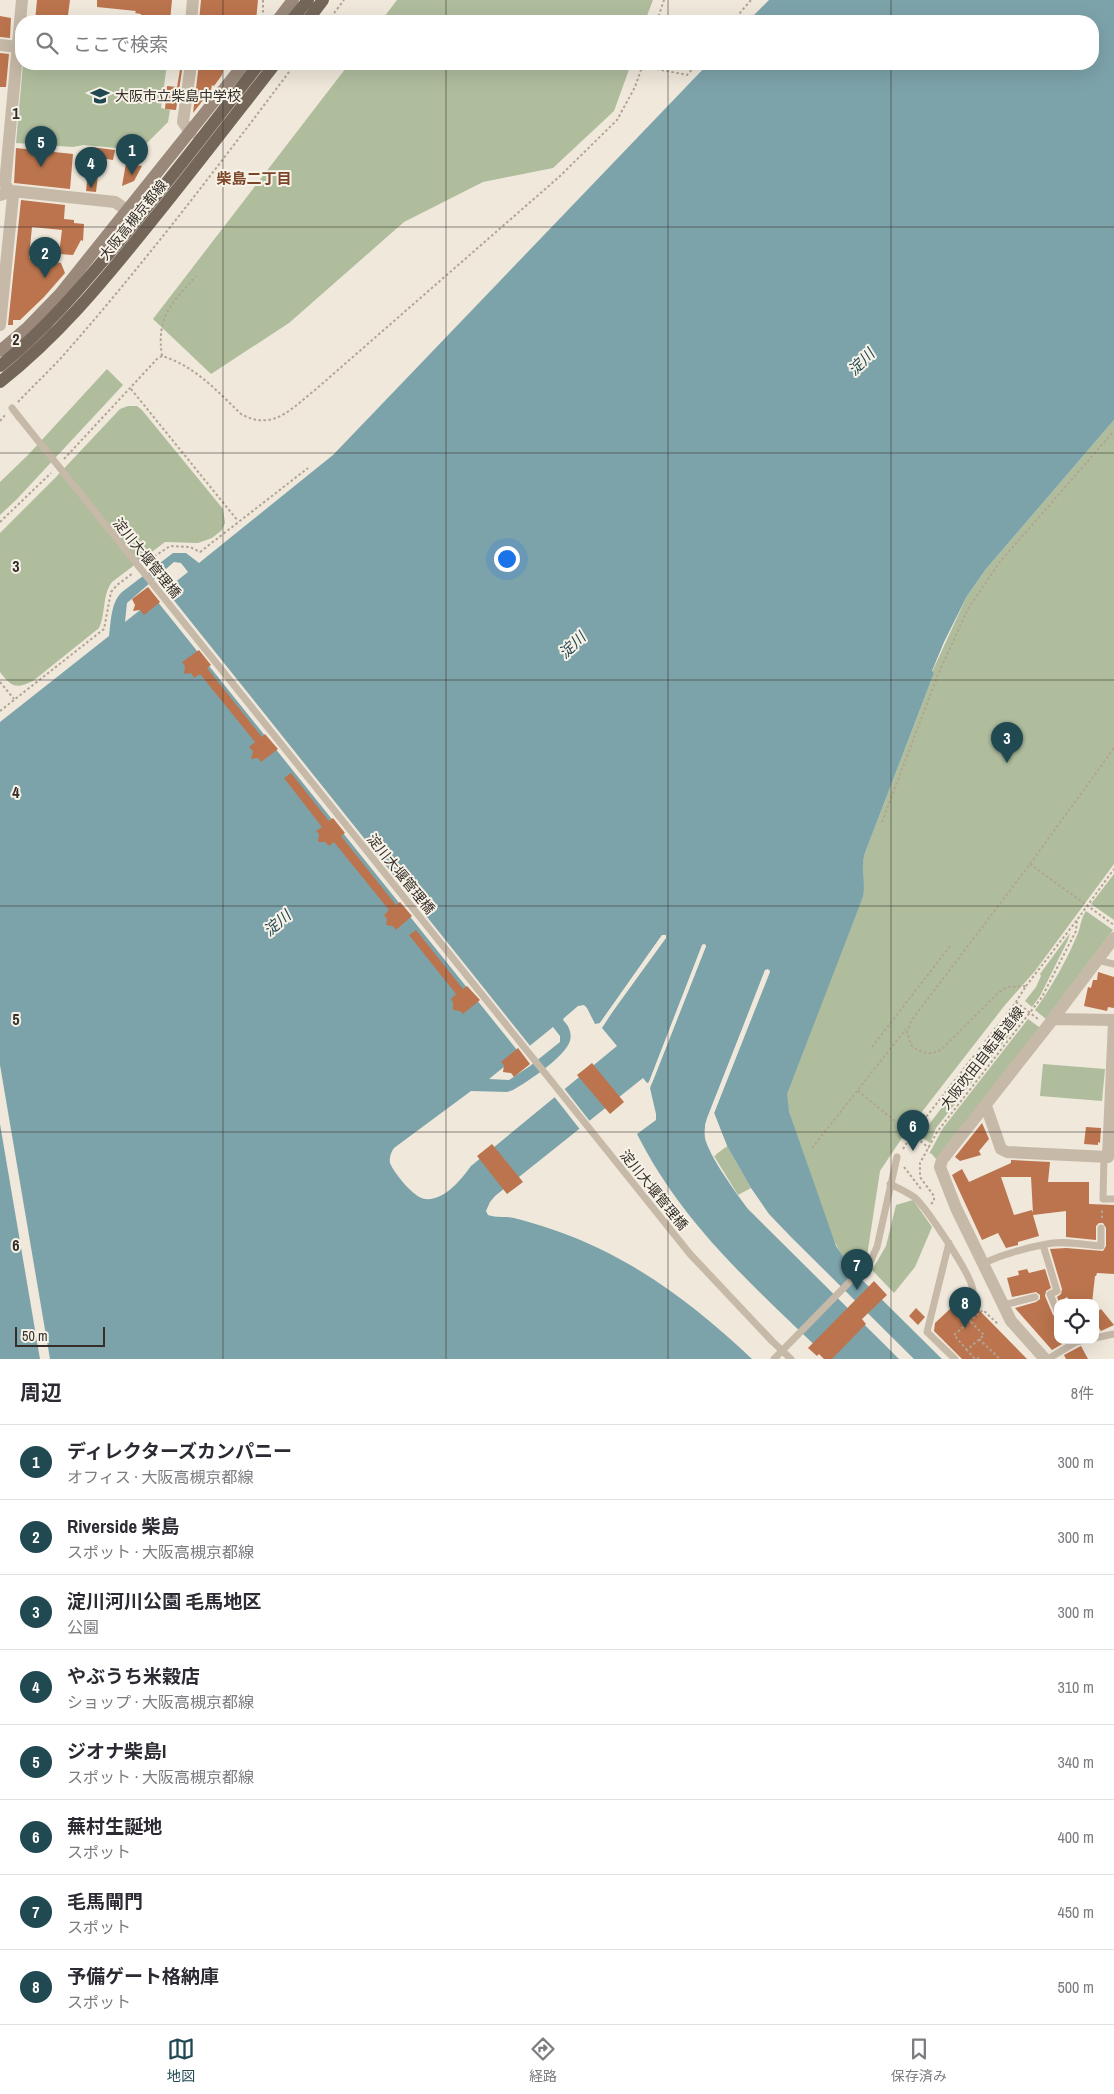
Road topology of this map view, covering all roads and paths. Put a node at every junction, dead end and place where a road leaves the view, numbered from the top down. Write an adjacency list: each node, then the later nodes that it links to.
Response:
1 (22, 0): 10 (street)
2 (193, 0): 11 (street)
3 (262, 0): 12 (path)
4 (293, 0): 13 (street)
5 (308, 0): 14 (main road)
6 (323, 0): 15 (main road)
7 (344, 0): 16 (path)
8 (664, 0): 17 (path)
9 (751, 0): 18 (path)
10 (20, 15)
11 (192, 15)
12 (263, 15)
13 (282, 15)
14 (296, 15)
15 (312, 15)
16 (333, 15)
17 (659, 15)
18 (738, 15)
19 (0, 45): 20 (street)
20 (15, 47)
21 (15, 60): 30 (street)
22 (190, 70): 31 (street)
23 (239, 70): 31 (street)
24 (254, 70): 39 (main road, 大阪高槻京都線)
25 (270, 70): 40 (main road, 大阪高槻京都線)
26 (291, 70): 42 (path)
27 (640, 70): 38 (path)
28 (664, 70): 29 (path)
29 (692, 70)
30 (6, 120): 32 (street)
31 (191, 133): 33 (street)
32 (4, 193): 33 (street); 34 (street)
33 (128, 211): 37 (street)
34 (3, 267): 36 (street)
35 (196, 276): 38 (path)
36 (0, 325)
37 (1, 347)
38 (162, 356): 41 (path)
39 (0, 366)
40 (0, 382)
41 (131, 389): 45 (path); 48 (path)
42 (12, 408): 43 (path); 97 (lane, 淀川大堰管理橋, bridge)
43 (0, 421)
44 (1114, 431): 52 (path)
45 (61, 462)
46 (55, 469): 47 (path)
47 (0, 522)
48 (239, 522)
49 (0, 682): 50 (path)
50 (14, 700)
51 (1114, 748): 53 (path)
52 (882, 822)
53 (1030, 864): 55 (path); 67 (path)
54 (1114, 869): 55 (path, 大阪吹田自転車道線)
55 (1087, 906): 56 (path, 大阪吹田自転車道線); 57 (path)
56 (1077, 920): 62 (path, 大阪吹田自転車道線); 64 (path, 大阪吹田自転車道線)
57 (1114, 925)
58 (1114, 938): 60 (street)
59 (950, 946): 68 (path)
60 (1096, 960): 61 (lane); 66 (street)
61 (1114, 964)
62 (1026, 986): 63 (path, 大阪吹田自転車道線); 67 (path, 大阪吹田自転車道線)
63 (1016, 1002): 64 (path); 71 (path, 大阪吹田自転車道線)
64 (1030, 1013): 66 (path); 73 (path, 大阪吹田自転車道線)
65 (1114, 1021): 66 (street); 75 (street)
66 (1050, 1023): 70 (street)
67 (908, 1027): 69 (path)
68 (872, 1047)
69 (858, 1091): 71 (path); 72 (path)
70 (986, 1106): 75 (street); 84 (street)
71 (912, 1134): 73 (path); 74 (path, 大阪吹田自転車道線)
72 (812, 1148)
73 (929, 1148): 80 (path, 大阪吹田自転車道線)
74 (897, 1157): 76 (lane); 77 (path)
75 (1104, 1157): 78 (lane)
76 (890, 1184): 82 (lane); 97 (lane)
77 (926, 1196)
78 (1103, 1199): 79 (lane); 81 (path)
79 (1114, 1199)
80 (931, 1204)
81 (1102, 1228): 83 (lane)
82 (949, 1243): 85 (lane); 101 (lane)
83 (1043, 1245): 84 (lane); 87 (lane)
84 (984, 1263): 88 (street)
85 (973, 1292)
86 (1036, 1297): 88 (lane)
87 (1054, 1304)
88 (1004, 1305): 104 (street)
89 (952, 1310): 91 (path)
90 (971, 1322): 91 (path); 92 (path); 95 (path)
91 (967, 1325): 98 (path)
92 (1001, 1327)
93 (1114, 1334): 94 (lane)
94 (1099, 1337)
95 (979, 1339): 98 (path); 103 (path)
96 (1070, 1344): 104 (lane)
97 (780, 1348): 99 (lane); 100 (lane, 淀川大堰管理橋)
98 (967, 1350): 102 (path)
99 (774, 1359)
100 (791, 1359)
101 (954, 1359)
102 (978, 1359)
103 (1000, 1359)
104 (1046, 1359)

